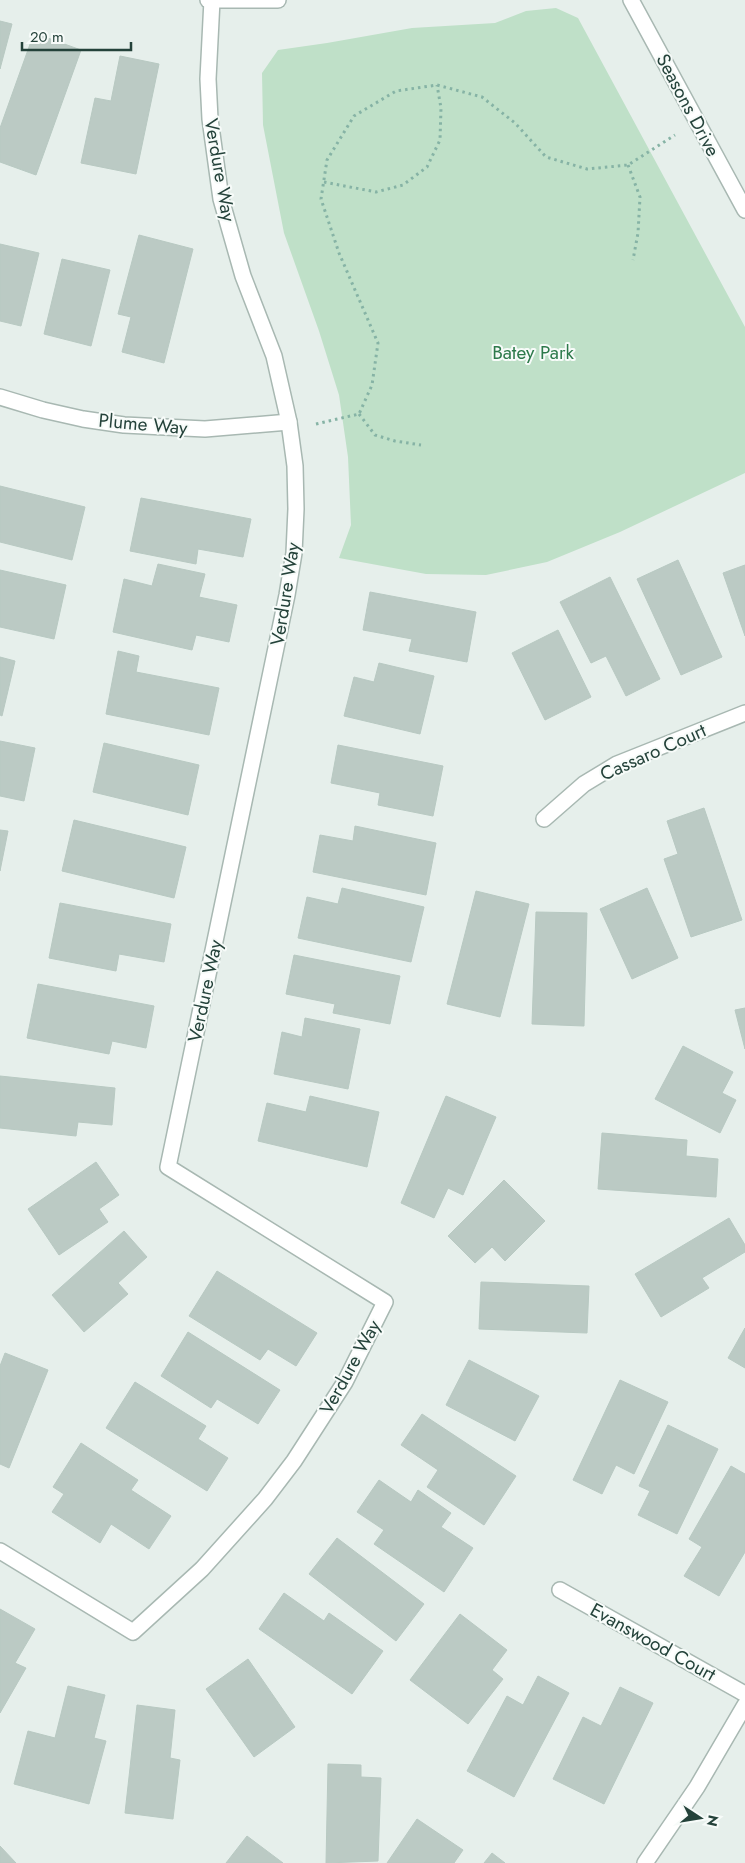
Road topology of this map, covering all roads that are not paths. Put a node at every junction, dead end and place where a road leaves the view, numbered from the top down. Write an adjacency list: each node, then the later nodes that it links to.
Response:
1 (208, 0): 2 (street)
2 (212, 0): 3 (street); 7 (street, Verdure Way)
3 (278, 0)
4 (631, 0): 5 (street, Seasons Drive)
5 (745, 210)
6 (0, 397): 7 (street, Plume Way)
7 (290, 426): 10 (street, Verdure Way)
8 (745, 713): 9 (street, Cassaro Court)
9 (544, 819)
10 (0, 1551)
11 (560, 1590): 12 (street, Evanswood Court)
12 (745, 1694)
13 (745, 1705): 14 (street)
14 (645, 1863)

